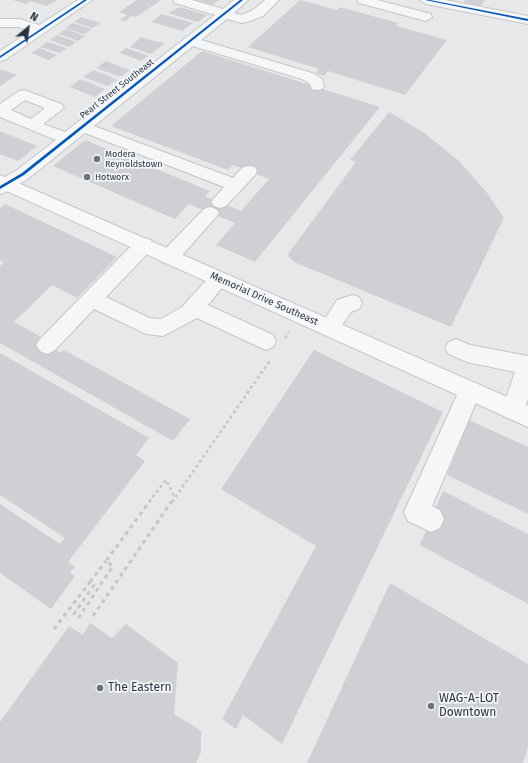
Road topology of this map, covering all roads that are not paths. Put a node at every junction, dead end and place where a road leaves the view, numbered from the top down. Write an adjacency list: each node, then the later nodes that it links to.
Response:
1 (179, 0): 8 (street)
2 (242, 0): 8 (street, Pearl Street Southeast)
3 (273, 0): 8 (street)
4 (363, 0): 9 (street)
5 (426, 0): 10 (street)
6 (92, 1): 13 (street)
7 (6, 11): 12 (street)
8 (225, 14): 14 (street, Pearl Street Southeast)
9 (426, 17)
10 (528, 20)
11 (0, 22): 12 (street)
12 (20, 23): 13 (street)
13 (40, 30): 15 (street)
14 (191, 41): 16 (street); 18 (street, Pearl Street Southeast)
15 (3, 52)
16 (317, 86)
17 (32, 125): 19 (street)
18 (83, 127): 19 (street, Pearl Street Southeast); 22 (street)
19 (68, 139): 21 (street, Pearl Street Southeast)
20 (249, 171): 22 (street)
21 (2, 184): 23 (main road, Memorial Drive Southeast)
22 (235, 185): 24 (street)
23 (144, 245): 24 (main road, Memorial Drive Southeast); 26 (street)
24 (169, 257): 25 (main road, Memorial Drive Southeast)
25 (219, 279): 28 (street); 29 (main road, Memorial Drive Southeast)
26 (92, 299): 28 (street); 30 (street)
27 (352, 303): 29 (street)
28 (195, 308): 31 (street)
29 (328, 328): 34 (main road, Memorial Drive Southeast)
30 (47, 345)
31 (273, 348)
32 (456, 348): 33 (street)
33 (528, 366): 35 (street)
34 (470, 391): 35 (main road, Memorial Drive Southeast); 36 (street)
35 (520, 413)
36 (431, 519)

